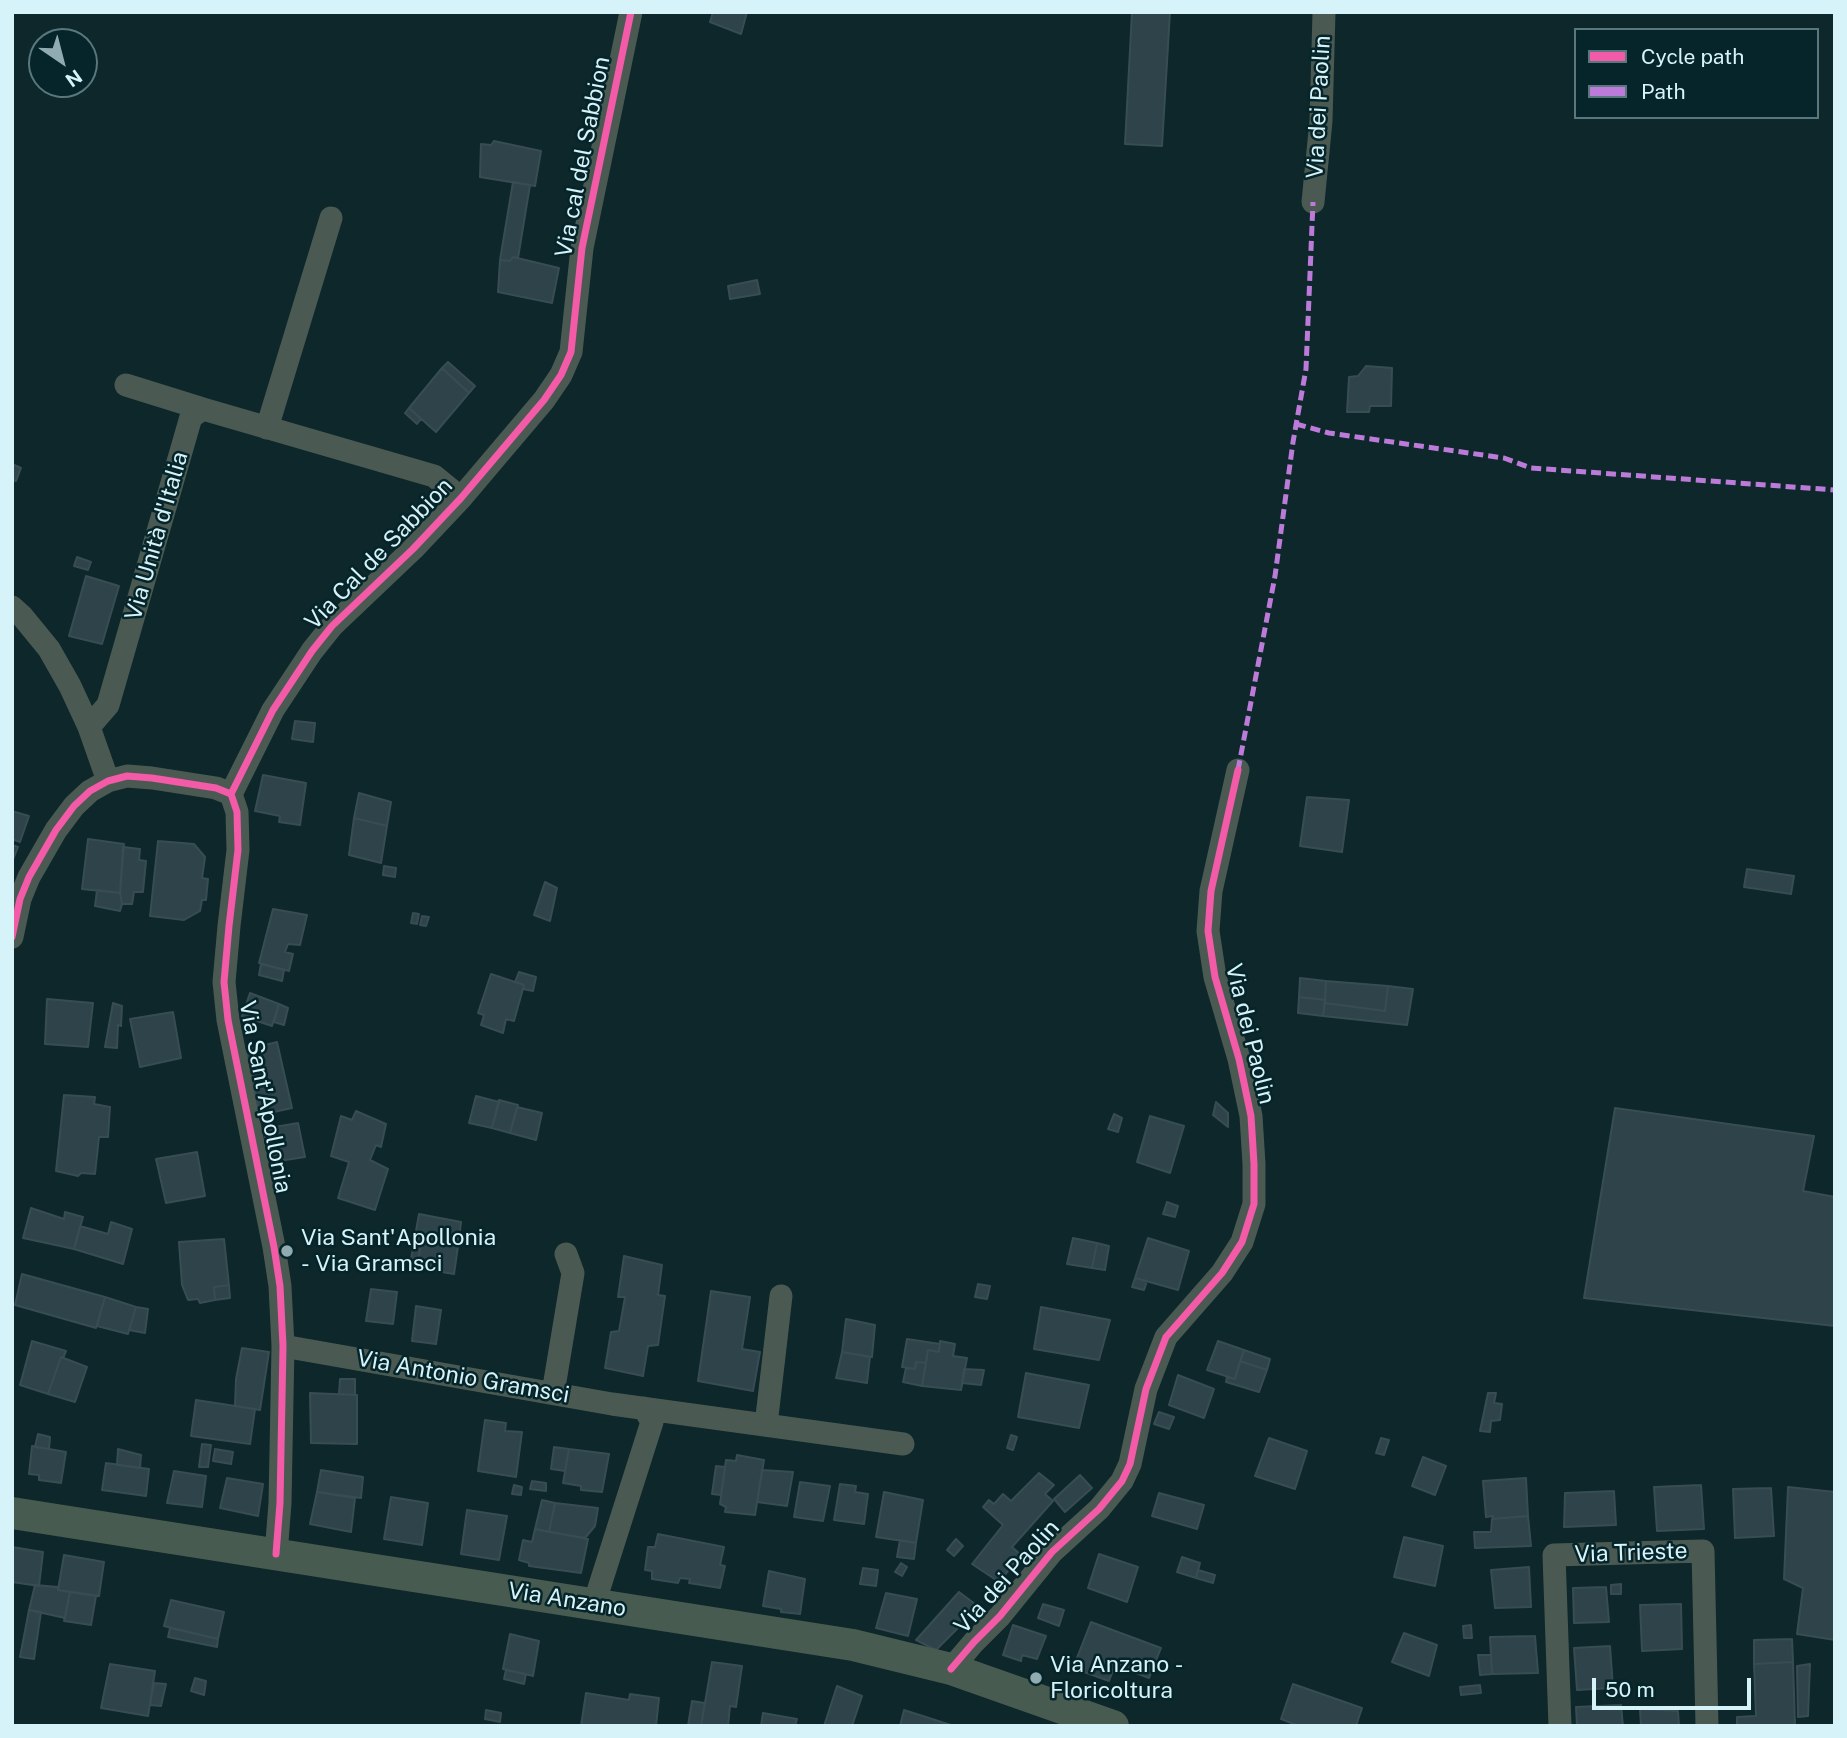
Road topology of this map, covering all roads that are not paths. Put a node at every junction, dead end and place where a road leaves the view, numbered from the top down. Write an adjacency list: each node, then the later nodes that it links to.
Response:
1 (631, 12): 5 (street, Via cal del Sabbion)
2 (1324, 12): 3 (street, Via dei Paolin)
3 (1313, 202)
4 (331, 218): 8 (street)
5 (571, 352): 9 (street, Via Cal de Sabbion)
6 (126, 385): 7 (street)
7 (203, 409): 8 (street); 11 (street, Via Unità d'Italia)
8 (267, 428): 9 (street)
9 (461, 498): 14 (street, Via Cal de Sabbion)
10 (12, 607): 11 (street)
11 (89, 727): 13 (street)
12 (1238, 770): 26 (street, Via dei Paolin)
13 (108, 780): 14 (street); 15 (street)
14 (231, 794): 18 (street, Via Sant'Apollonia)
15 (12, 937)
16 (566, 1254): 19 (street)
17 (780, 1296): 21 (street)
18 (283, 1346): 19 (street, Via Antonio Gramsci); 24 (street, Via Sant'Apollonia)
19 (553, 1394): 20 (street, Via Antonio Gramsci)
20 (644, 1408): 21 (street, Via Antonio Gramsci); 25 (street)
21 (766, 1425): 22 (street, Via Antonio Gramsci)
22 (903, 1444)
23 (12, 1513): 24 (main road, Via Anzano)
24 (276, 1554): 25 (main road, Via Anzano)
25 (594, 1604): 26 (main road, Via Anzano)
26 (951, 1669): 27 (main road, Via Anzano)
27 (1113, 1726)
28 (1560, 1726): 29 (street, Via Trieste)
29 (1707, 1726)

